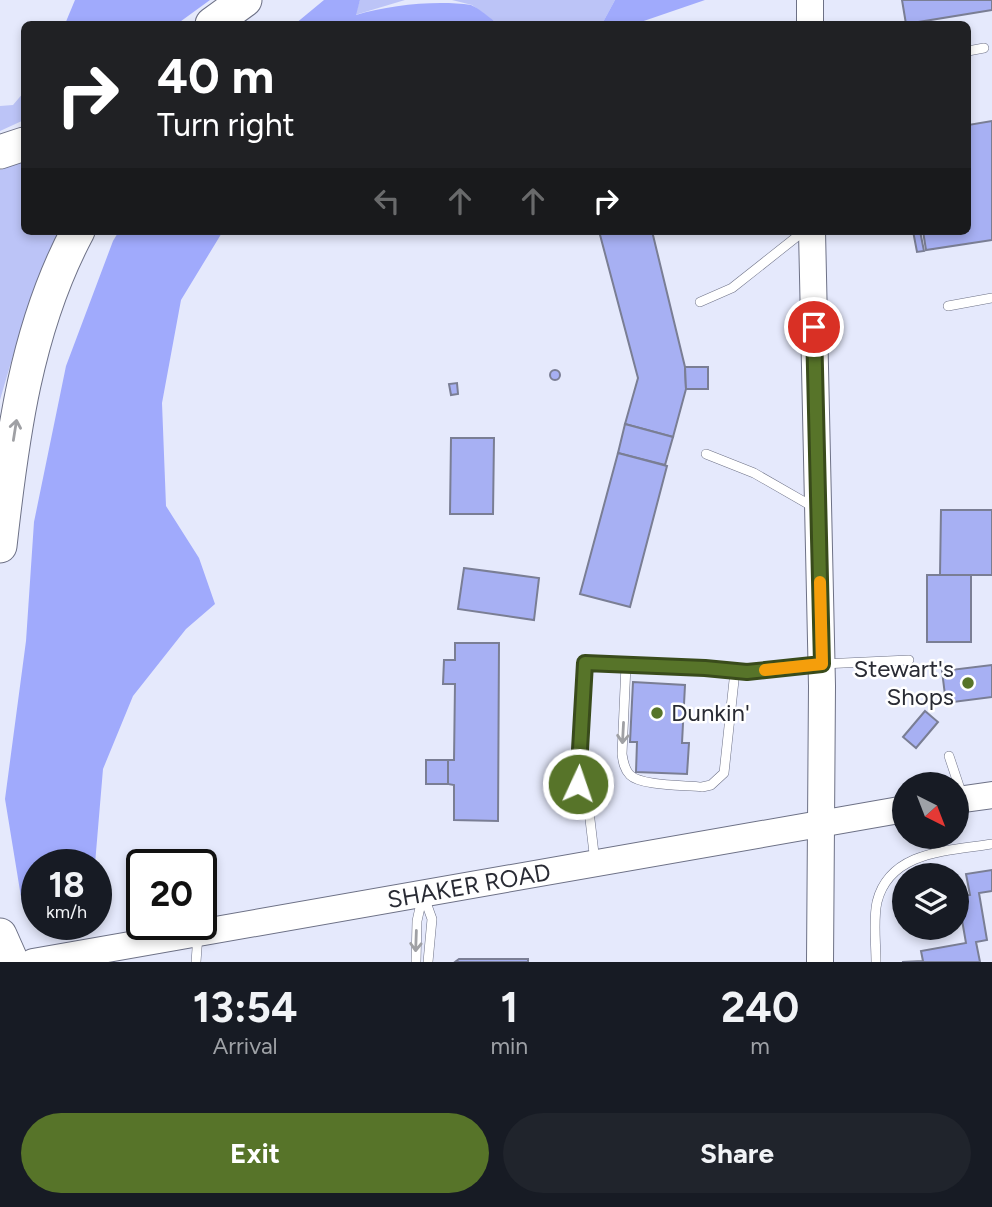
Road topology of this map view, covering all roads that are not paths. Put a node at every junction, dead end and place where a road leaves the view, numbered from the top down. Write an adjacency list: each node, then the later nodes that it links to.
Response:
1 (246, 0): 4 (highway)
2 (271, 0): 5 (highway)
3 (810, 0): 6 (main road)
4 (216, 21)
5 (244, 21)
6 (810, 21)
7 (984, 48): 8 (lane)
8 (971, 50)
9 (21, 145): 10 (highway)
10 (0, 152)
11 (76, 235): 19 (highway, one-way to 11)
12 (799, 235): 15 (lane)
13 (812, 235): 18 (main road)
14 (992, 298): 16 (lane)
15 (700, 302)
16 (948, 306)
17 (706, 454): 18 (lane)
18 (819, 510): 21 (main road)
19 (0, 547)
20 (909, 660): 21 (lane)
21 (822, 664): 23 (lane); 29 (main road)
22 (626, 665): 23 (lane); 23 (lane, one-way to 23); 31 (lane)
23 (735, 671)
24 (949, 756): 25 (lane)
25 (953, 772)
26 (992, 795): 27 (main road)
27 (970, 799)
28 (892, 811): 29 (main road, SHAKER ROAD)
29 (821, 825): 31 (main road, SHAKER ROAD); 42 (main road)
30 (992, 844): 43 (lane)
31 (596, 864): 32 (main road, SHAKER ROAD)
32 (423, 894): 33 (main road, SHAKER ROAD); 40 (lane, one-way to 40); 41 (lane)
33 (217, 931)
34 (0, 935): 37 (highway)
35 (162, 940): 38 (main road, SHAKER ROAD)
36 (198, 940): 39 (lane)
37 (12, 962)
38 (33, 962)
39 (196, 962)
40 (416, 962)
41 (428, 962)
42 (820, 962)
43 (876, 962)

